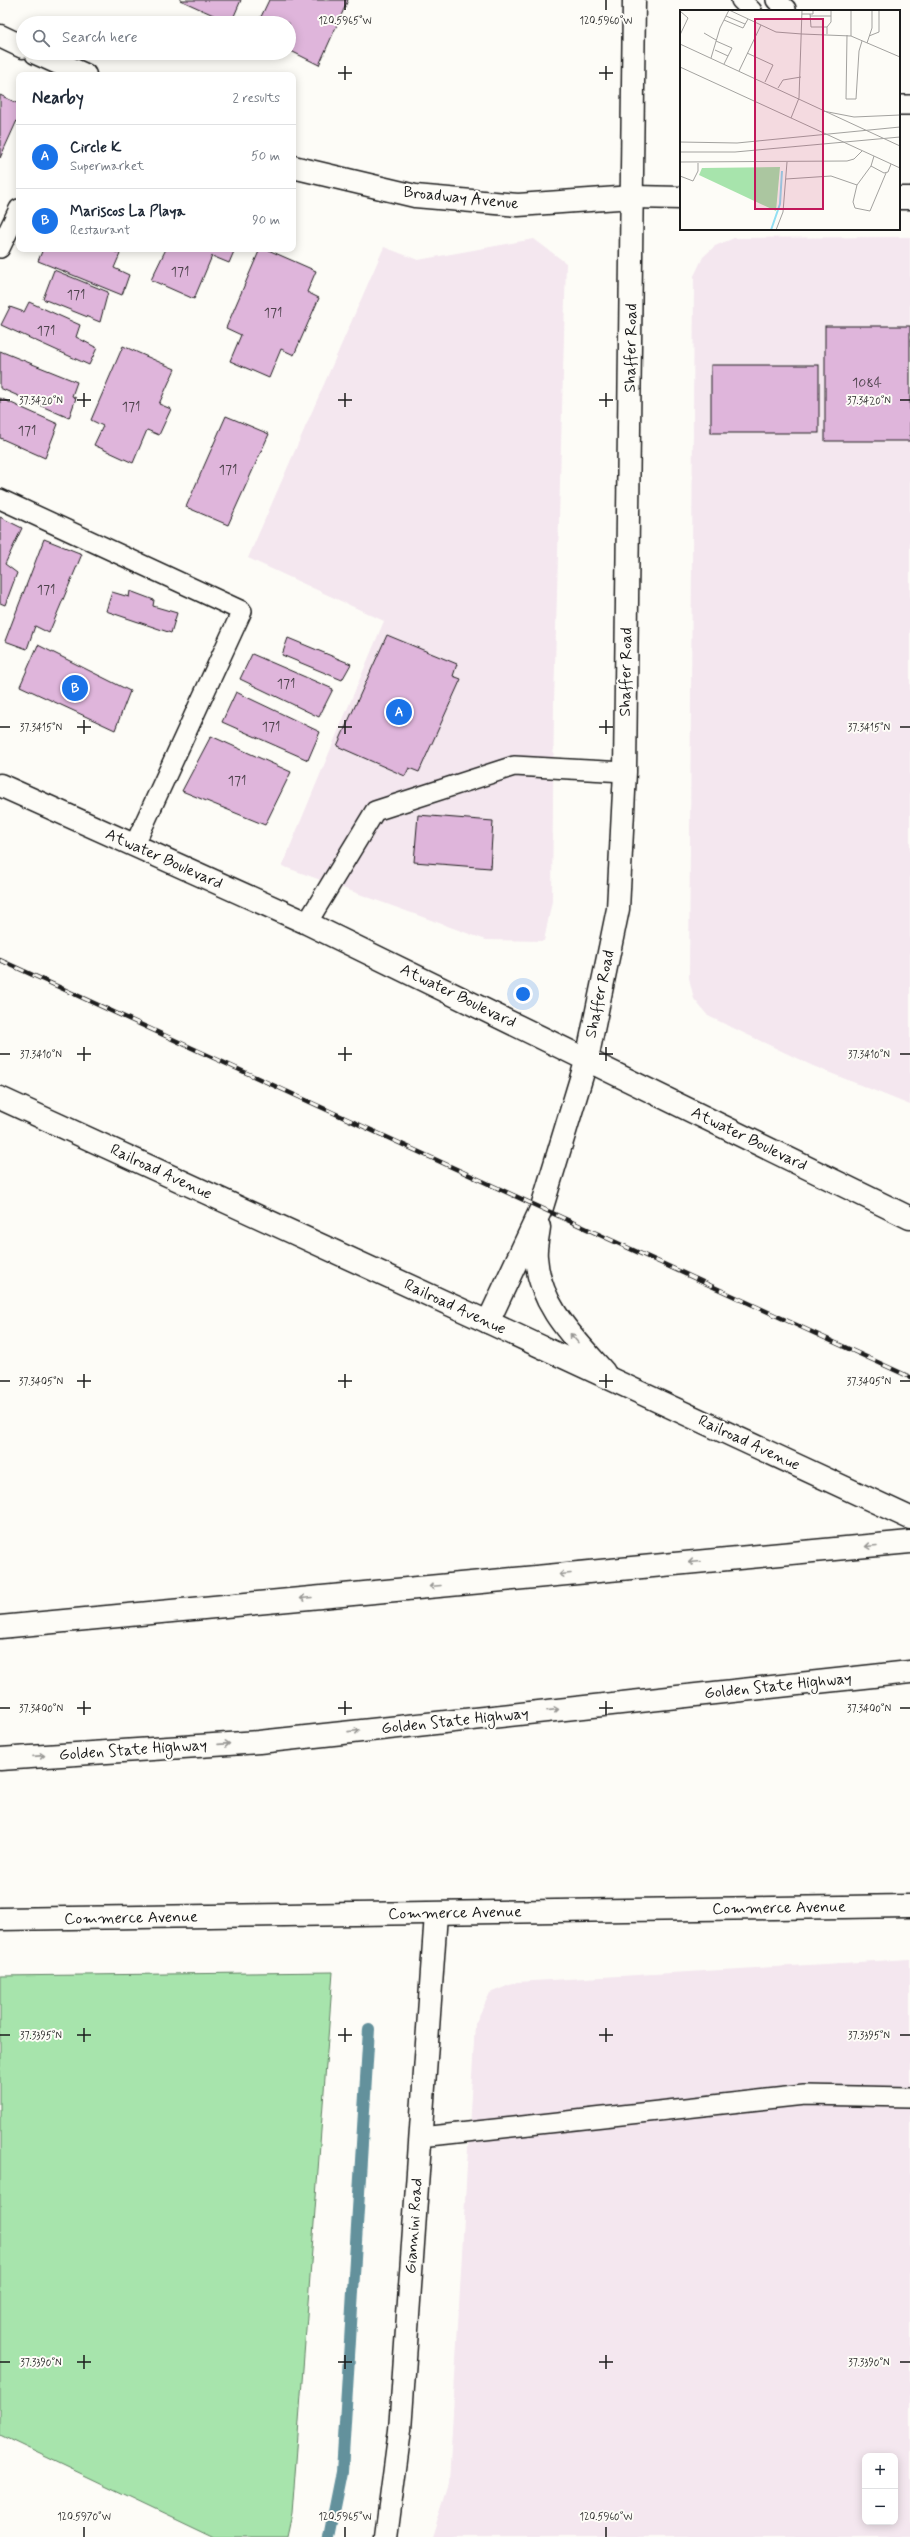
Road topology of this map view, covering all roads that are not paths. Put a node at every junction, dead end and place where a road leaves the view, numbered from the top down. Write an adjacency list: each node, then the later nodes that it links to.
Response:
1 (634, 0): 9 (main road, Shaffer Road)
2 (741, 0): 3 (lane)
3 (751, 10)
4 (0, 36): 5 (main road)
5 (16, 44)
6 (52, 60): 7 (main road)
7 (78, 72)
8 (296, 168): 9 (main road, Broadway Avenue)
9 (633, 197): 10 (main road, Broadway Avenue); 14 (main road, Shaffer Road)
10 (680, 198)
11 (16, 215): 12 (lane)
12 (0, 248)
13 (0, 499): 16 (lane)
14 (625, 772): 17 (lane); 18 (main road, Shaffer Road)
15 (0, 786): 16 (main road, Atwater Boulevard)
16 (134, 846): 17 (main road, Atwater Boulevard)
17 (307, 923): 18 (main road, Atwater Boulevard)
18 (587, 1059): 20 (main road, Shaffer Road); 21 (main road, Atwater Boulevard)
19 (0, 1098): 22 (main road, Railroad Avenue)
20 (542, 1207): 22 (main road, Shaffer Road); 23 (main road, one-way to 20)
21 (910, 1218)
22 (488, 1322): 23 (main road, Railroad Avenue)
23 (609, 1378): 24 (main road, Railroad Avenue)
24 (910, 1518)
25 (910, 1542): 26 (main road, one-way to 26)
26 (0, 1627)
27 (910, 1672): 28 (main road, Golden State Highway, one-way to 27)
28 (0, 1759)
29 (910, 1906): 30 (main road, Commerce Avenue)
30 (436, 1914): 31 (main road, Commerce Avenue); 33 (main road, Giannini Road)
31 (0, 1919)
32 (910, 2097): 33 (lane)
33 (421, 2137): 34 (main road, Giannini Road)
34 (386, 2537)

